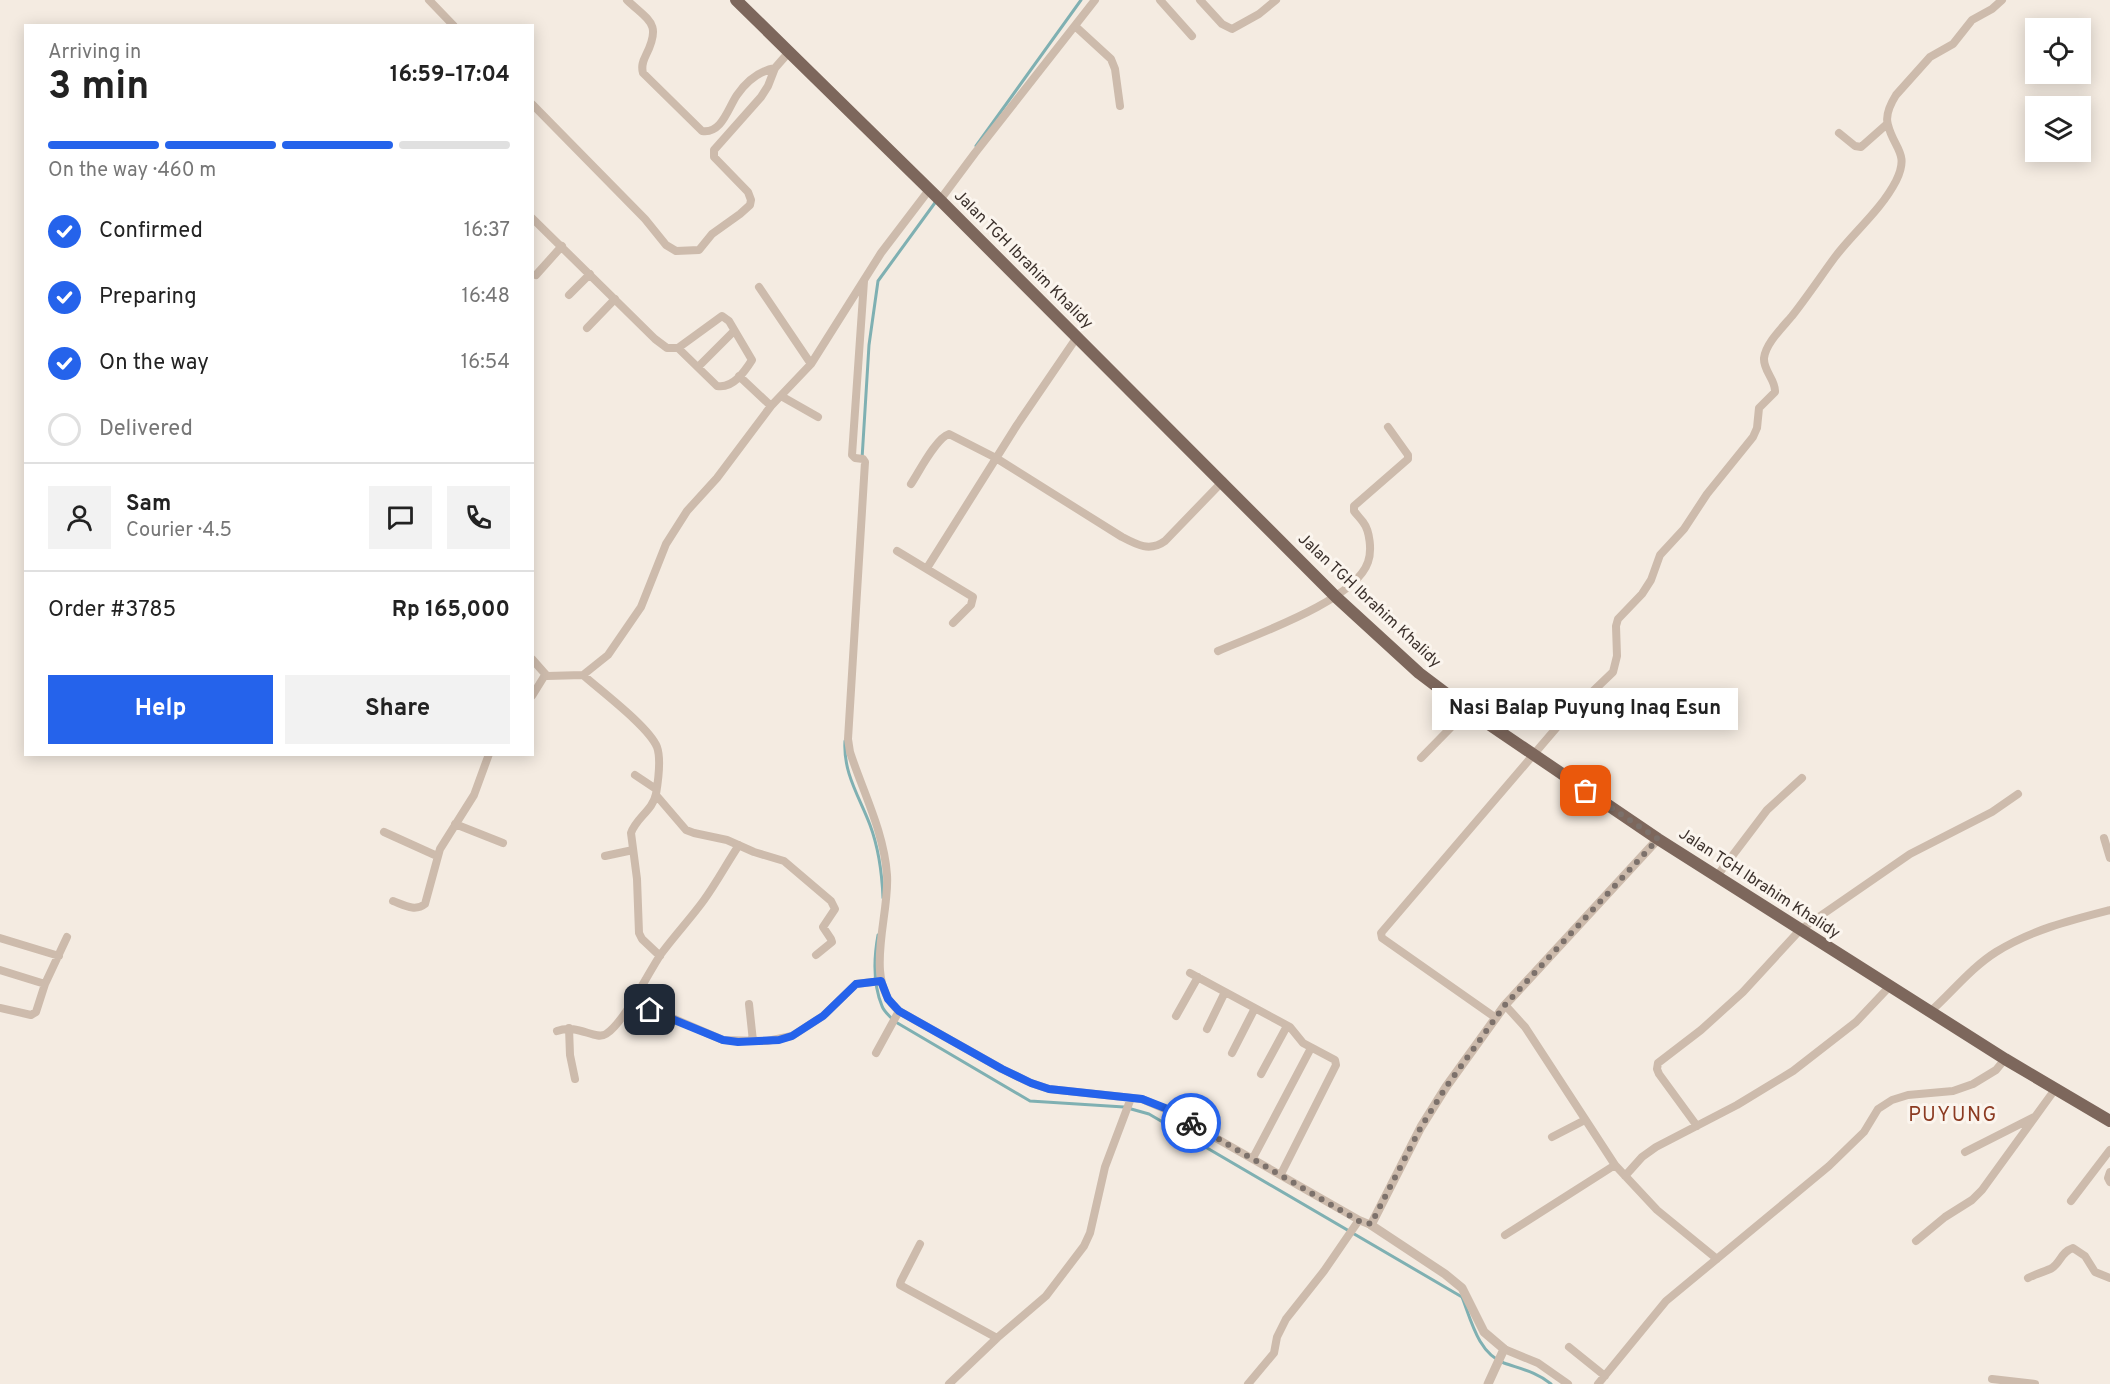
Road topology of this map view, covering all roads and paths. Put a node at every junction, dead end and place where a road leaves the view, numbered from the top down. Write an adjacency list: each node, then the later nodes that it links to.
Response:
1 (429, 0): 9 (street)
2 (627, 0): 13 (street)
3 (736, 0): 12 (main road, Jalan TGH Ibrahim Khalidy)
4 (1095, 0): 10 (street)
5 (1160, 0): 11 (street)
6 (1200, 0): 7 (street)
7 (1276, 0)
8 (2002, 0): 16 (street)
9 (452, 24)
10 (1075, 26): 15 (street); 18 (street)
11 (1192, 36)
12 (789, 52): 13 (street); 18 (main road, Jalan TGH Ibrahim Khalidy)
13 (775, 68): 14 (street)
14 (534, 106)
15 (1120, 106)
16 (1887, 124): 17 (street); 51 (street)
17 (1839, 133)
18 (935, 195): 23 (street); 29 (main road, Jalan TGH Ibrahim Khalidy)
19 (534, 224): 20 (street)
20 (562, 246): 21 (street); 22 (street)
21 (590, 274): 25 (street); 26 (street)
22 (536, 275)
23 (864, 281): 31 (street); 80 (street)
24 (759, 287): 31 (street)
25 (569, 295)
26 (615, 299): 27 (street); 30 (street)
27 (587, 328)
28 (734, 331): 30 (street); 32 (street); 33 (street)
29 (1077, 338): 38 (street); 39 (main road, Jalan TGH Ibrahim Khalidy)
30 (678, 348): 32 (street)
31 (811, 364): 34 (street)
32 (698, 367): 33 (street)
33 (740, 376): 35 (street)
34 (782, 396): 35 (street); 36 (street)
35 (771, 406): 48 (street)
36 (818, 417)
37 (1388, 427): 43 (street)
38 (996, 458): 39 (street); 40 (street); 42 (street)
39 (1222, 481): 43 (main road, Jalan TGH Ibrahim Khalidy)
40 (911, 484)
41 (897, 551): 42 (street)
42 (927, 568): 44 (street)
43 (1336, 597): 45 (street); 50 (main road, Jalan TGH Ibrahim Khalidy)
44 (953, 623)
45 (1218, 651)
46 (534, 661): 47 (street)
47 (545, 675): 48 (street); 49 (street)
48 (583, 675): 56 (street)
49 (534, 692)
50 (1468, 710): 51 (main road, Jalan TGH Ibrahim Khalidy); 53 (street)
51 (1532, 755): 61 (main road, Jalan TGH Ibrahim Khalidy); 92 (street)
52 (488, 756): 58 (street)
53 (1421, 758)
54 (635, 775): 56 (street)
55 (1802, 778): 68 (street)
56 (656, 792): 63 (street); 64 (street)
57 (2018, 794): 71 (street)
58 (454, 824): 62 (street); 65 (street)
59 (384, 832): 65 (street)
60 (2104, 838): 67 (street)
61 (1658, 839): 68 (main road, Jalan TGH Ibrahim Khalidy); 86 (street)
62 (503, 843)
63 (739, 845): 74 (street); 76 (street)
64 (633, 850): 66 (street); 76 (street)
65 (437, 856): 69 (street)
66 (605, 856)
67 (2110, 858)
68 (1717, 876): 71 (main road, Jalan TGH Ibrahim Khalidy)
69 (393, 901)
70 (2110, 910): 89 (street)
71 (1800, 930): 82 (main road, Jalan TGH Ibrahim Khalidy); 109 (street)
72 (67, 937): 75 (street)
73 (0, 938): 75 (street)
74 (816, 955)
75 (59, 956): 81 (street)
76 (660, 956): 84 (street)
77 (0, 970): 81 (street)
78 (1190, 973): 79 (street)
79 (1198, 977): 83 (street); 90 (street)
80 (877, 981): 91 (street); 97 (street)
81 (45, 984): 87 (street)
82 (1890, 986): 89 (main road, Jalan TGH Ibrahim Khalidy); 109 (street)
83 (1225, 992): 88 (street); 95 (street)
84 (633, 1001): 94 (street); 97 (street)
85 (749, 1004): 97 (street)
86 (1505, 1005): 92 (street); 107 (street)
87 (0, 1008)
88 (1255, 1008): 93 (street); 100 (street)
89 (1931, 1011): 101 (main road, Jalan TGH Ibrahim Khalidy)
90 (1176, 1016)
91 (896, 1017): 99 (street); 105 (street)
92 (1496, 1018): 121 (street)
93 (1287, 1026): 98 (street); 102 (street)
94 (568, 1028): 96 (street); 103 (street)
95 (1207, 1029)
96 (557, 1031)
97 (753, 1041)
98 (1311, 1048): 113 (street); 116 (street)
99 (876, 1053)
100 (1232, 1053)
101 (2005, 1059): 104 (main road, Jalan TGH Ibrahim Khalidy); 125 (street)
102 (1262, 1074)
103 (575, 1079)
104 (2056, 1088): 106 (street); 108 (main road, Jalan TGH Ibrahim Khalidy)
105 (1129, 1104): 113 (street); 128 (street)
106 (2036, 1116): 112 (street); 123 (street)
107 (1585, 1120): 110 (street); 114 (street)
108 (2110, 1121)
109 (1697, 1126): 117 (street)
110 (1552, 1137)
111 (2110, 1150): 119 (street)
112 (1965, 1152)
113 (1253, 1158): 116 (street)
114 (1615, 1165): 117 (street); 122 (street)
115 (2110, 1172): 118 (street)
116 (1281, 1174): 120 (street)
117 (1625, 1176): 125 (street)
118 (2110, 1182)
119 (2071, 1201)
120 (1358, 1222): 121 (street); 134 (street)
121 (1371, 1224): 130 (street)
122 (1505, 1235)
123 (1916, 1241)
124 (920, 1244): 128 (street)
125 (1717, 1259): 131 (street)
126 (2028, 1278): 127 (street)
127 (2110, 1278)
128 (997, 1338): 133 (street)
129 (1569, 1347): 131 (street)
130 (1503, 1350): 135 (street); 136 (street)
131 (1605, 1376): 137 (street)
132 (1992, 1379): 138 (street)
133 (949, 1384)
134 (1248, 1384)
135 (1488, 1384)
136 (1568, 1384)
137 (1598, 1384)
138 (2035, 1384)

